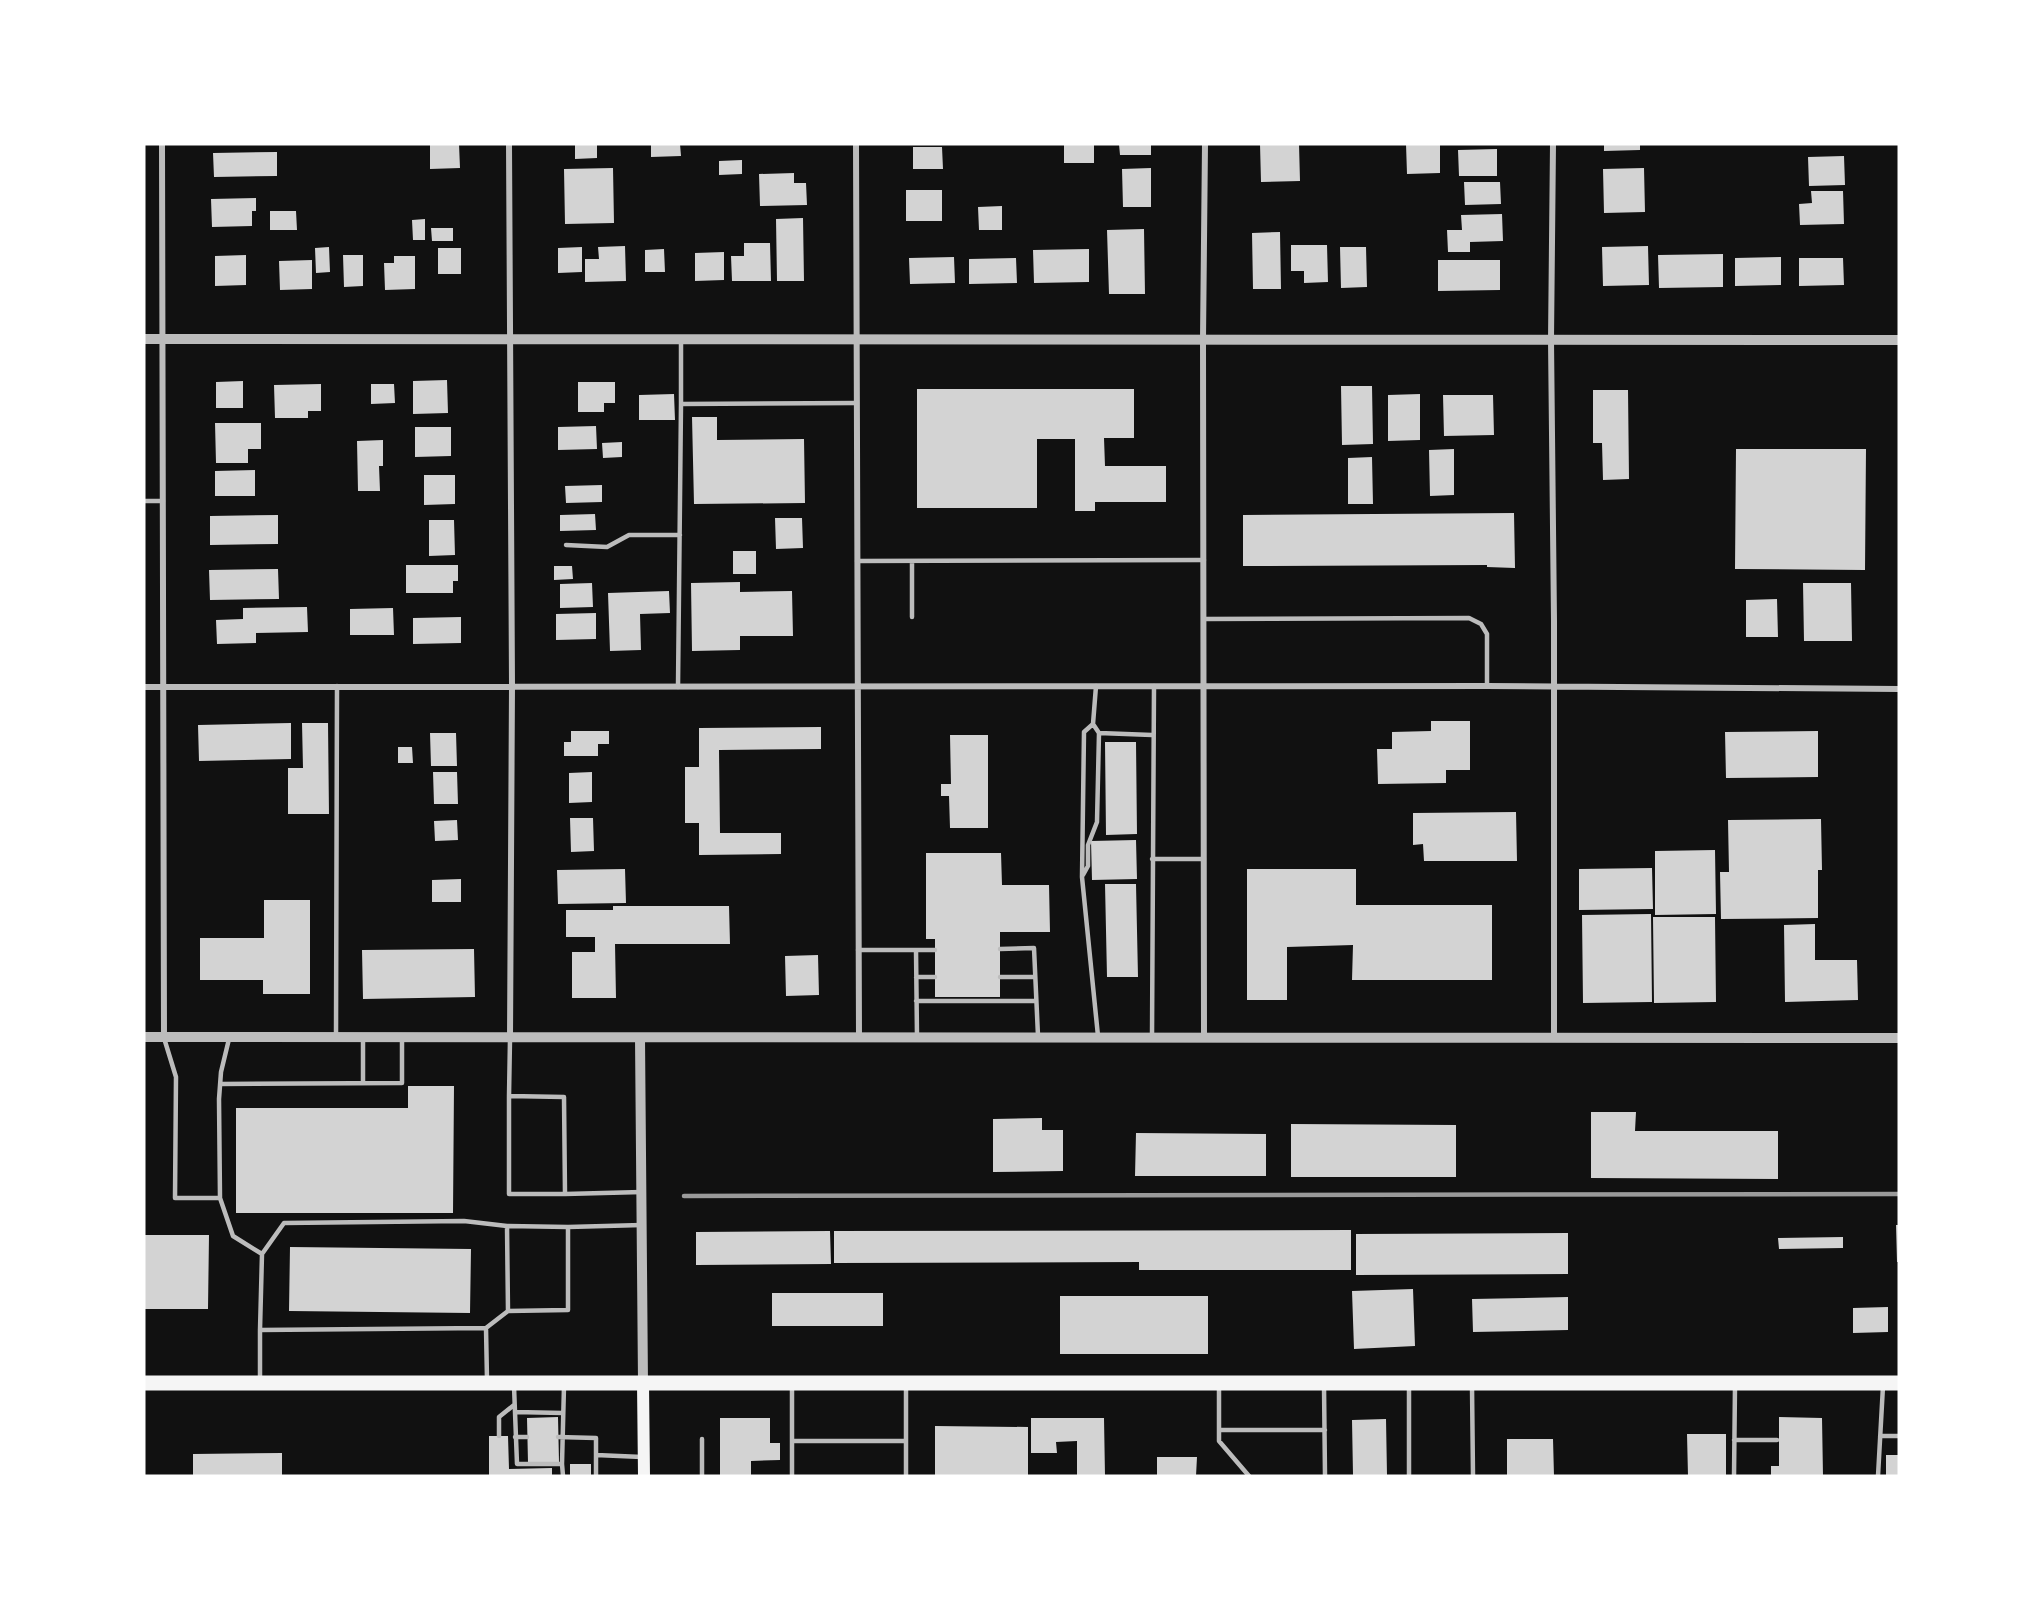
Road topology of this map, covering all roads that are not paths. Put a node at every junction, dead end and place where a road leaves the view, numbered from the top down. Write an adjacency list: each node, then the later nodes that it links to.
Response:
1 (162, 144): 9 (street)
2 (508, 144): 6 (street)
3 (856, 144): 10 (street)
4 (1205, 144): 11 (street)
5 (1553, 144): 12 (street)
6 (510, 338): 7 (street); 9 (street); 26 (street)
7 (681, 338): 10 (street); 15 (lane)
8 (144, 339): 9 (street)
9 (163, 339): 17 (street)
10 (856, 339): 11 (street); 14 (street)
11 (1203, 339): 12 (street); 20 (street)
12 (1551, 340): 13 (street); 32 (street)
13 (1899, 340)
14 (857, 403): 15 (lane); 21 (street)
15 (681, 404): 18 (lane)
16 (144, 501): 17 (lane)
17 (163, 501): 34 (street)
18 (680, 535): 19 (lane); 35 (lane)
19 (566, 545)
20 (1204, 560): 22 (lane); 24 (street)
21 (857, 561): 22 (lane); 27 (street)
22 (912, 561): 23 (lane)
23 (912, 618)
24 (1204, 619): 30 (street); 31 (lane)
25 (337, 686): 26 (street); 34 (street); 58 (lane)
26 (512, 686): 35 (street); 64 (street)
27 (858, 686): 28 (street); 35 (street); 44 (street)
28 (1096, 686): 29 (street); 37 (lane)
29 (1154, 686): 30 (street); 39 (lane)
30 (1204, 686): 31 (street); 40 (street)
31 (1487, 686): 32 (street)
32 (1553, 686): 36 (street); 62 (street)
33 (144, 687): 34 (street)
34 (163, 687): 56 (street)
35 (678, 687)
36 (1899, 689)
37 (1093, 724): 38 (lane); 42 (lane)
38 (1099, 734): 39 (lane); 42 (lane)
39 (1152, 735): 41 (lane)
40 (1204, 858): 41 (lane); 61 (street)
41 (1152, 859): 60 (lane)
42 (1082, 877): 54 (lane)
43 (1000, 949): 50 (lane)
44 (858, 950): 45 (lane); 66 (street)
45 (916, 950): 46 (lane); 47 (lane)
46 (935, 950)
47 (916, 977): 48 (lane); 51 (lane)
48 (935, 977)
49 (1000, 977): 50 (lane)
50 (1035, 977): 52 (lane)
51 (916, 1001): 52 (lane); 67 (lane)
52 (1036, 1001): 53 (lane)
53 (1038, 1036): 54 (street); 67 (street)
54 (1098, 1036): 60 (street)
55 (144, 1037): 56 (street)
56 (164, 1037): 57 (street); 74 (lane)
57 (229, 1037): 58 (street); 70 (lane)
58 (336, 1037): 59 (street)
59 (363, 1037): 63 (street); 69 (lane)
60 (1152, 1037): 61 (street)
61 (1204, 1037): 62 (street)
62 (1554, 1037): 68 (street)
63 (402, 1038): 64 (street); 69 (lane)
64 (510, 1038): 65 (street); 71 (lane)
65 (639, 1038): 66 (street); 72 (street)
66 (859, 1038): 67 (street)
67 (917, 1038)
68 (1899, 1038)
69 (363, 1083): 70 (lane)
70 (220, 1084): 74 (lane)
71 (509, 1096): 73 (lane); 73 (lane)
72 (642, 1192): 73 (lane); 75 (street)
73 (565, 1194)
74 (220, 1198): 78 (lane)
75 (642, 1225): 77 (lane); 87 (street)
76 (507, 1226): 77 (lane); 78 (lane); 79 (lane)
77 (568, 1227): 79 (lane)
78 (262, 1254): 81 (lane)
79 (508, 1311): 80 (lane)
80 (486, 1328): 81 (lane); 84 (lane)
81 (260, 1330): 83 (lane)
82 (144, 1383): 83 (main road)
83 (260, 1383): 84 (main road)
84 (487, 1383): 85 (main road)
85 (514, 1383): 86 (main road); 97 (lane)
86 (564, 1383): 87 (main road); 99 (lane)
87 (643, 1383): 88 (main road); 114 (main road)
88 (792, 1383): 89 (main road); 111 (lane)
89 (906, 1383): 90 (main road); 112 (lane)
90 (1219, 1383): 91 (main road); 100 (lane)
91 (1324, 1383): 92 (main road); 101 (lane)
92 (1409, 1383): 93 (main road); 124 (lane)
93 (1472, 1383): 94 (main road); 125 (lane)
94 (1735, 1383): 95 (main road); 109 (lane)
95 (1883, 1383): 96 (main road); 103 (lane)
96 (1899, 1383)
97 (514, 1405): 98 (lane); 102 (lane)
98 (515, 1412): 99 (lane); 105 (lane)
99 (563, 1413): 107 (lane)
100 (1219, 1430): 101 (lane); 122 (lane)
101 (1325, 1430): 123 (lane)
102 (498, 1436)
103 (1880, 1436): 104 (lane); 127 (lane)
104 (1899, 1436)
105 (515, 1437): 106 (lane); 115 (lane)
106 (527, 1437)
107 (561, 1437): 113 (lane); 115 (lane)
108 (702, 1439): 119 (lane)
109 (1734, 1440): 110 (lane); 126 (lane)
110 (1777, 1440)
111 (792, 1441): 112 (lane); 120 (lane)
112 (906, 1441): 121 (lane)
113 (596, 1455): 114 (lane); 117 (lane)
114 (644, 1457): 118 (main road)
115 (562, 1464): 116 (lane)
116 (563, 1476)
117 (596, 1476)
118 (644, 1476)
119 (702, 1476)
120 (792, 1476)
121 (906, 1476)
122 (1249, 1476)
123 (1325, 1476)
124 (1409, 1476)
125 (1473, 1476)
126 (1734, 1476)
127 (1878, 1476)

